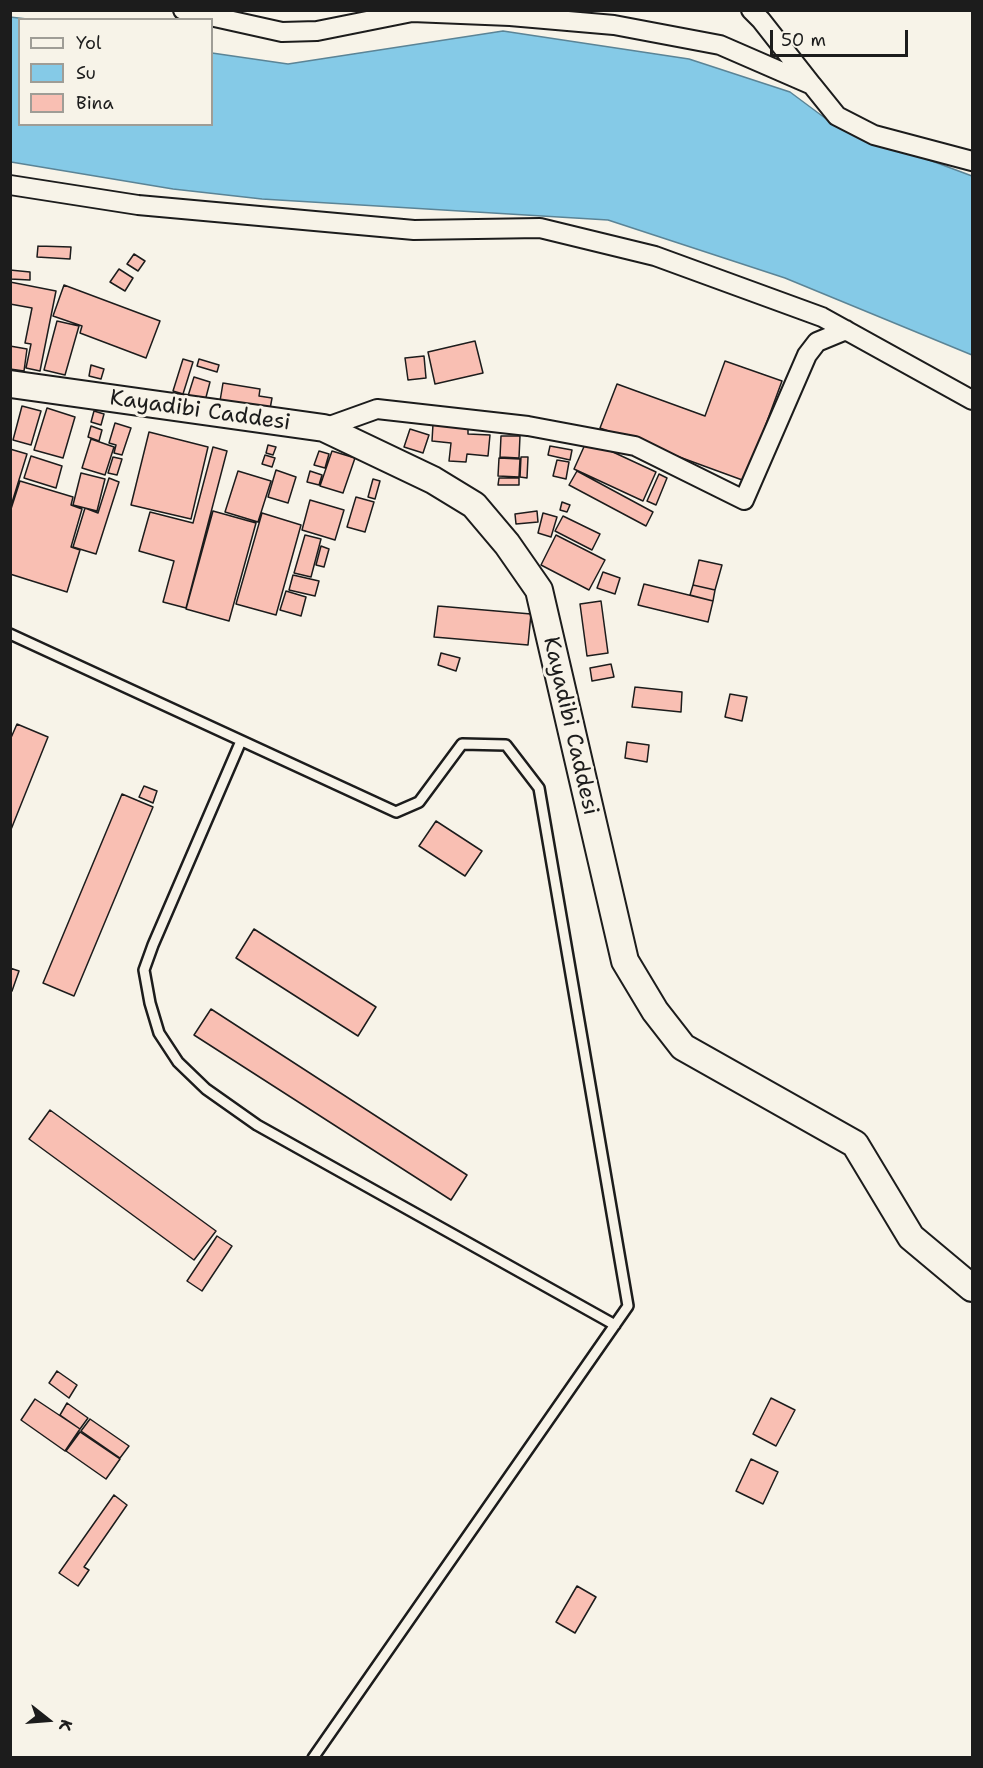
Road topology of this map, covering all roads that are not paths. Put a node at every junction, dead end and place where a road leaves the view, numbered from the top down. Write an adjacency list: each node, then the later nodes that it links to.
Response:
1 (183, 10): 3 (street)
2 (751, 10): 3 (street)
3 (812, 86): 4 (street)
4 (972, 161)
5 (10, 185): 6 (street)
6 (846, 330): 8 (street); 9 (street)
7 (10, 384): 9 (street, Kayadibi Caddesi)
8 (972, 400)
9 (324, 428): 12 (street, Kayadibi Caddesi)
10 (10, 634): 11 (lane)
11 (241, 741): 13 (lane); 13 (lane)
12 (972, 1288)
13 (615, 1325): 14 (lane)
14 (313, 1758)

